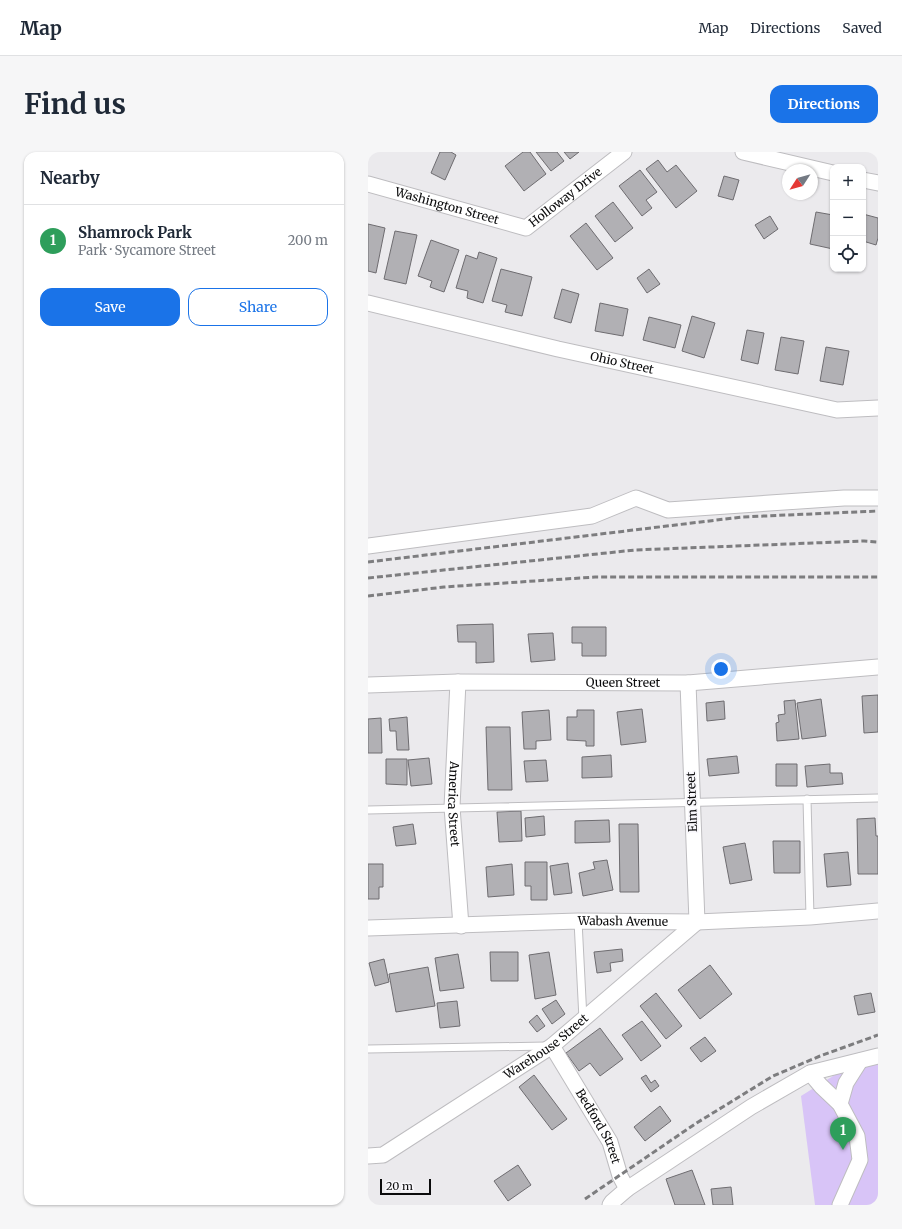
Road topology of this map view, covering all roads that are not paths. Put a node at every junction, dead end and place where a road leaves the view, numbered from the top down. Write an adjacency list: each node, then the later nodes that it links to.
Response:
1 (743, 152): 3 (street)
2 (618, 154): 7 (street, Holloway Drive)
3 (830, 172)
4 (866, 181): 5 (street)
5 (878, 183)
6 (368, 184): 7 (street, Washington Street)
7 (526, 228)
8 (368, 303): 9 (street, Ohio Street)
9 (878, 408)
10 (878, 498): 11 (street)
11 (368, 546)
12 (878, 667): 14 (street, Queen Street)
13 (458, 682): 14 (street, Queen Street); 15 (street, Queen Street); 19 (street, America Street)
14 (688, 682): 18 (street, Elm Street)
15 (368, 685)
16 (878, 798): 17 (lane)
17 (807, 799): 18 (lane); 22 (lane)
18 (692, 802): 19 (lane); 24 (street, Elm Street)
19 (452, 807): 20 (lane); 25 (street, America Street)
20 (368, 810)
21 (878, 911): 22 (street, Wabash Avenue)
22 (810, 916): 24 (street, Wabash Avenue)
23 (578, 922): 24 (street, Wabash Avenue); 25 (street, Wabash Avenue); 27 (lane)
24 (697, 922): 27 (street, Warehouse Street)
25 (461, 926): 26 (street, Wabash Avenue)
26 (368, 928)
27 (583, 1020): 28 (street, Warehouse Street)
28 (552, 1046): 29 (lane); 34 (street, Warehouse Street); 35 (street, Bedford Street)
29 (368, 1049)
30 (878, 1056): 31 (street)
31 (860, 1061): 32 (street); 33 (street)
32 (810, 1073): 33 (street); 35 (street)
33 (840, 1104): 37 (street)
34 (368, 1156)
35 (627, 1189): 36 (street)
36 (610, 1205)
37 (840, 1205)

